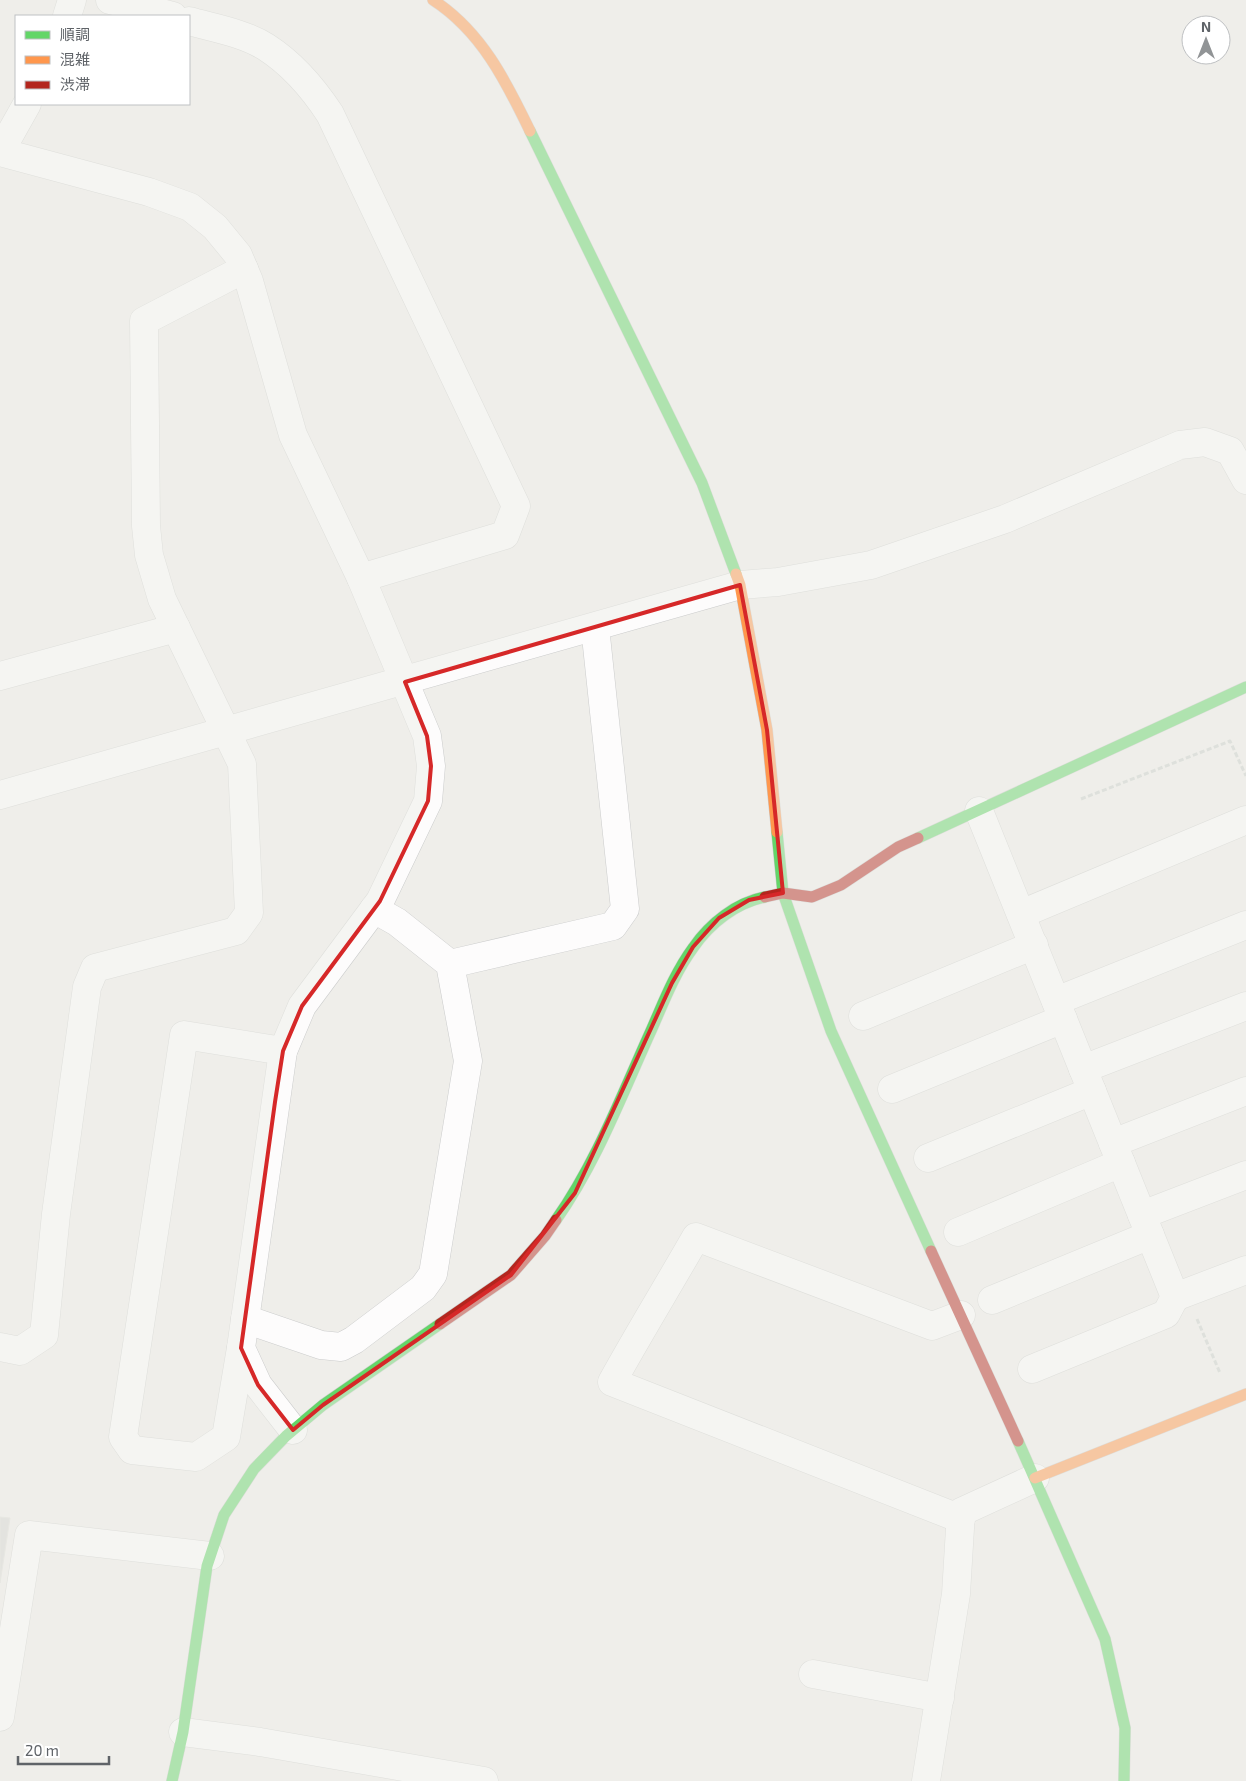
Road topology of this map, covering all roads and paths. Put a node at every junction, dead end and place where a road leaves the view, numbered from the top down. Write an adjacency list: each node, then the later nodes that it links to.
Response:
1 (72, 0): 4 (street)
2 (110, 0): 5 (street)
3 (447, 3): 12 (street)
4 (66, 15)
5 (169, 15)
6 (190, 21): 11 (street)
7 (25, 105): 8 (street)
8 (0, 152): 9 (street)
9 (244, 269): 11 (street); 13 (street)
10 (1246, 480): 12 (street)
11 (361, 578): 16 (street)
12 (740, 586): 14 (street); 24 (street)
13 (176, 628): 15 (street); 18 (street)
14 (595, 628): 16 (street); 29 (street)
15 (0, 676)
16 (405, 682): 18 (street); 25 (street)
17 (1246, 687): 22 (street)
18 (225, 731): 20 (street); 47 (street)
19 (1246, 776): 21 (path)
20 (0, 795)
21 (1072, 802)
22 (979, 811): 24 (street); 26 (street)
23 (1246, 820): 26 (street)
24 (783, 893): 45 (street); 52 (street)
25 (374, 909): 29 (street); 33 (street)
26 (1021, 914): 28 (street)
27 (1246, 925): 31 (street)
28 (1034, 945): 31 (street); 32 (street)
29 (450, 964): 46 (street)
30 (1246, 1006): 34 (street)
31 (1060, 1010): 34 (street); 35 (street)
32 (864, 1016)
33 (284, 1051): 46 (street); 48 (street)
34 (1088, 1080): 37 (street); 38 (street)
35 (892, 1089)
36 (1246, 1091): 37 (street)
37 (1117, 1153): 40 (street); 41 (street)
38 (928, 1158)
39 (1246, 1175): 40 (street)
40 (1146, 1225): 43 (street); 44 (street)
41 (958, 1232)
42 (1246, 1270): 43 (street)
43 (1181, 1295): 49 (street); 51 (path)
44 (992, 1300)
45 (961, 1315): 53 (street); 54 (street)
46 (245, 1319): 48 (street)
47 (0, 1347)
48 (241, 1348): 52 (street)
49 (1032, 1369)
50 (1246, 1394): 51 (street)
51 (1231, 1400): 53 (street)
52 (293, 1430): 55 (street)
53 (1035, 1478): 54 (street); 63 (street)
54 (961, 1519): 57 (street)
55 (210, 1556): 58 (street); 59 (street)
56 (813, 1674): 57 (street)
57 (940, 1698): 62 (street)
58 (0, 1717)
59 (183, 1732): 60 (street); 61 (street)
60 (172, 1781)
61 (484, 1781)
62 (926, 1781)
63 (1124, 1781)

